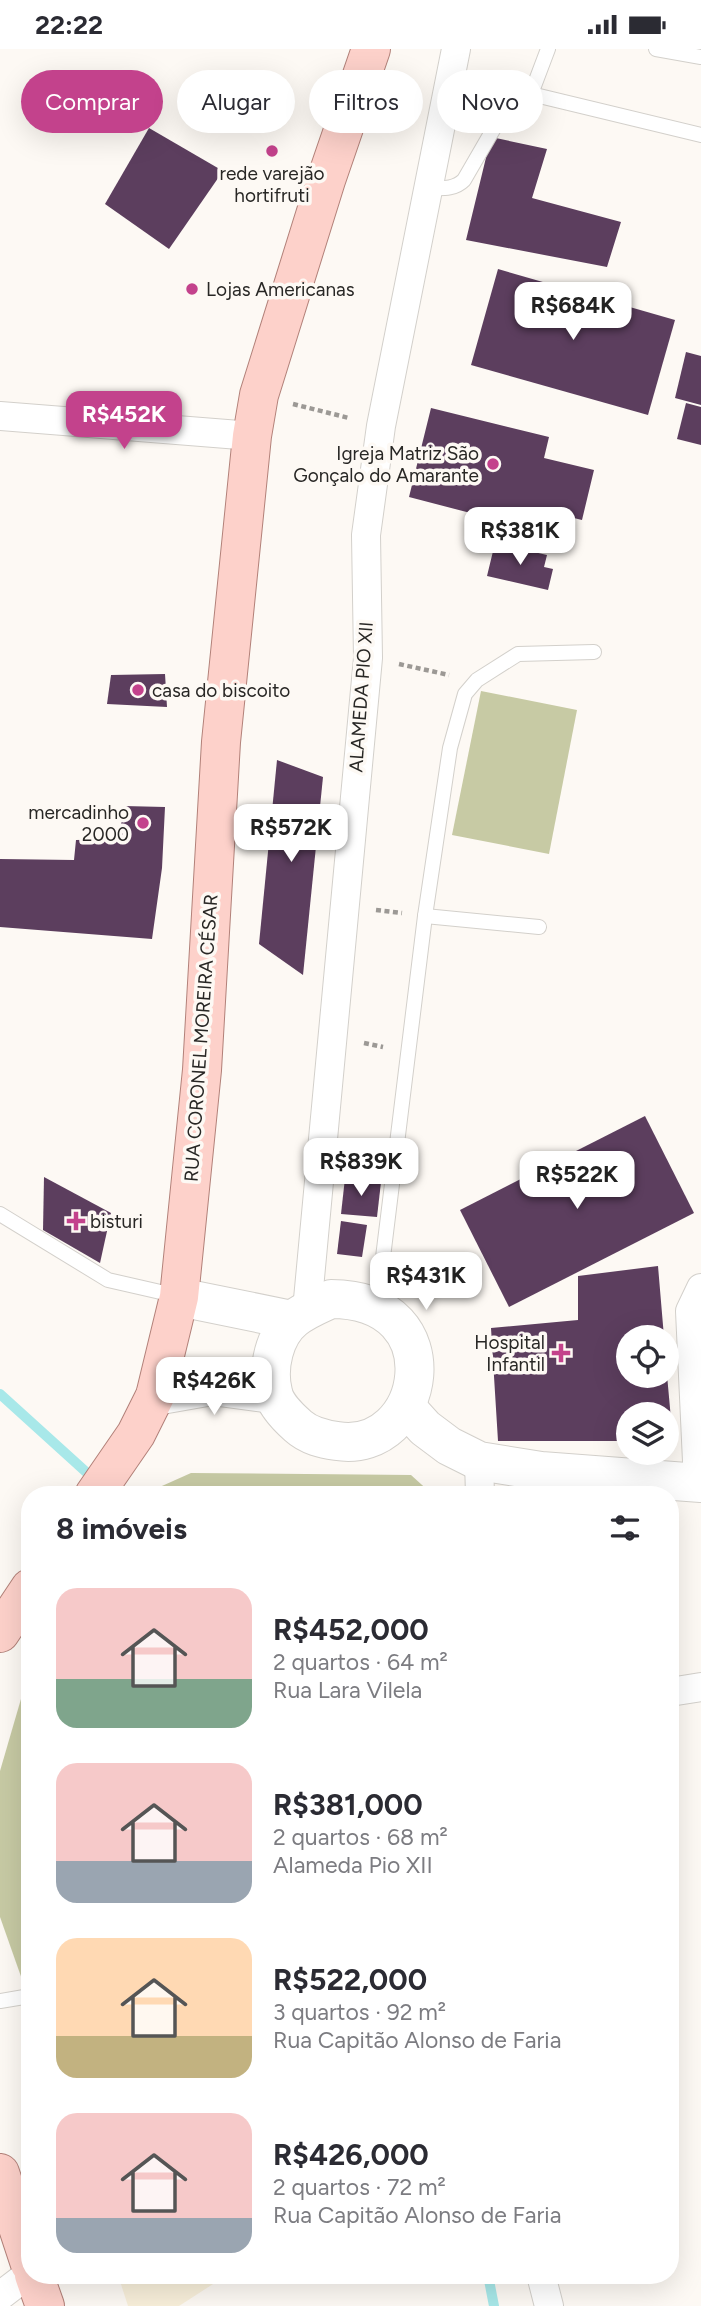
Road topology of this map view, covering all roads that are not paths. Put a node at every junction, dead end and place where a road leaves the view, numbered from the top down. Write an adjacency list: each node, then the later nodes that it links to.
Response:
1 (371, 49): 12 (main road, RUA CORONEL MOREIRA CÉSAR)
2 (456, 49): 10 (street, ALAMEDA PIO XII)
3 (548, 49): 6 (lane)
4 (656, 49): 5 (lane)
5 (701, 57)
6 (540, 70)
7 (543, 97): 9 (lane)
8 (491, 133): 10 (lane)
9 (701, 135)
10 (428, 188): 20 (street, ALAMEDA PIO XII)
11 (0, 416): 12 (street)
12 (252, 436): 18 (main road, RUA CORONEL MOREIRA CÉSAR)
13 (594, 652): 14 (lane)
14 (425, 916): 15 (lane); 19 (lane)
15 (539, 927)
16 (0, 1214): 18 (lane)
17 (701, 1288): 24 (street)
18 (179, 1297): 20 (street); 22 (main road, RUA CORONEL MOREIRA CÉSAR)
19 (377, 1306): 20 (street); 23 (street)
20 (300, 1315): 21 (street)
21 (273, 1394): 22 (street); 23 (street)
22 (155, 1396): 26 (main road, RUA CORONEL MOREIRA CÉSAR)
23 (406, 1407): 25 (street)
24 (700, 1468): 25 (street)
25 (480, 1478)
26 (100, 1486)
27 (21, 1602): 28 (main road)
28 (0, 1633)
29 (701, 1687): 30 (street)
30 (679, 1691)
31 (21, 1998): 32 (lane)
32 (0, 2001)
33 (0, 2173): 34 (main road)
34 (21, 2237)
35 (21, 2282): 38 (street)
36 (36, 2284): 39 (main road)
37 (543, 2284): 40 (street)
38 (0, 2296)
39 (45, 2306)
40 (549, 2306)

